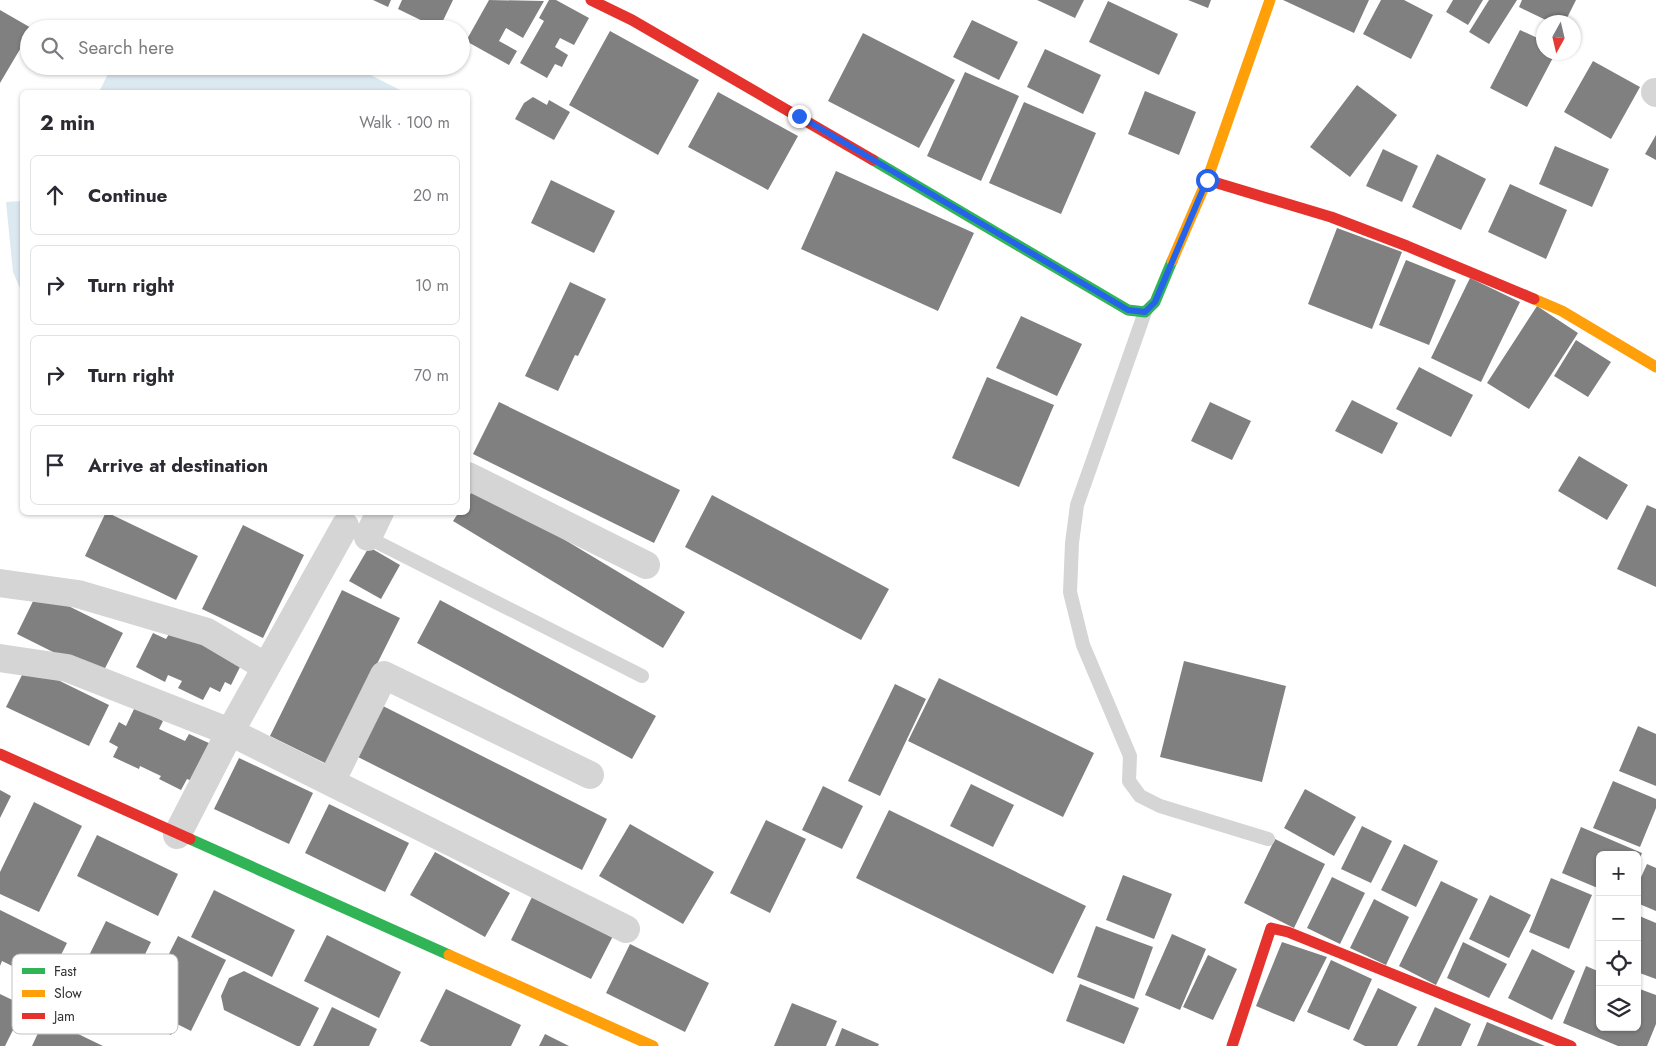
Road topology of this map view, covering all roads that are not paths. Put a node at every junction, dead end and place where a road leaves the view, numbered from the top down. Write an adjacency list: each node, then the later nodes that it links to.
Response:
1 (591, 0): 4 (street)
2 (1270, 0): 3 (street)
3 (1207, 180): 4 (street); 5 (street)
4 (1145, 312): 19 (lane)
5 (1656, 368)
6 (470, 477): 9 (street)
7 (376, 515): 8 (street)
8 (356, 532): 12 (street); 13 (lane)
9 (646, 565)
10 (0, 584): 12 (street)
11 (0, 658): 14 (street)
12 (266, 667): 14 (street)
13 (642, 676)
14 (230, 732): 17 (street); 18 (street)
15 (0, 754): 18 (street)
16 (590, 775): 17 (street)
17 (331, 782): 20 (street)
18 (177, 835): 21 (street)
19 (1268, 839)
20 (626, 929)
21 (654, 1046)
22 (1232, 1046): 23 (street)
23 (1571, 1046)

